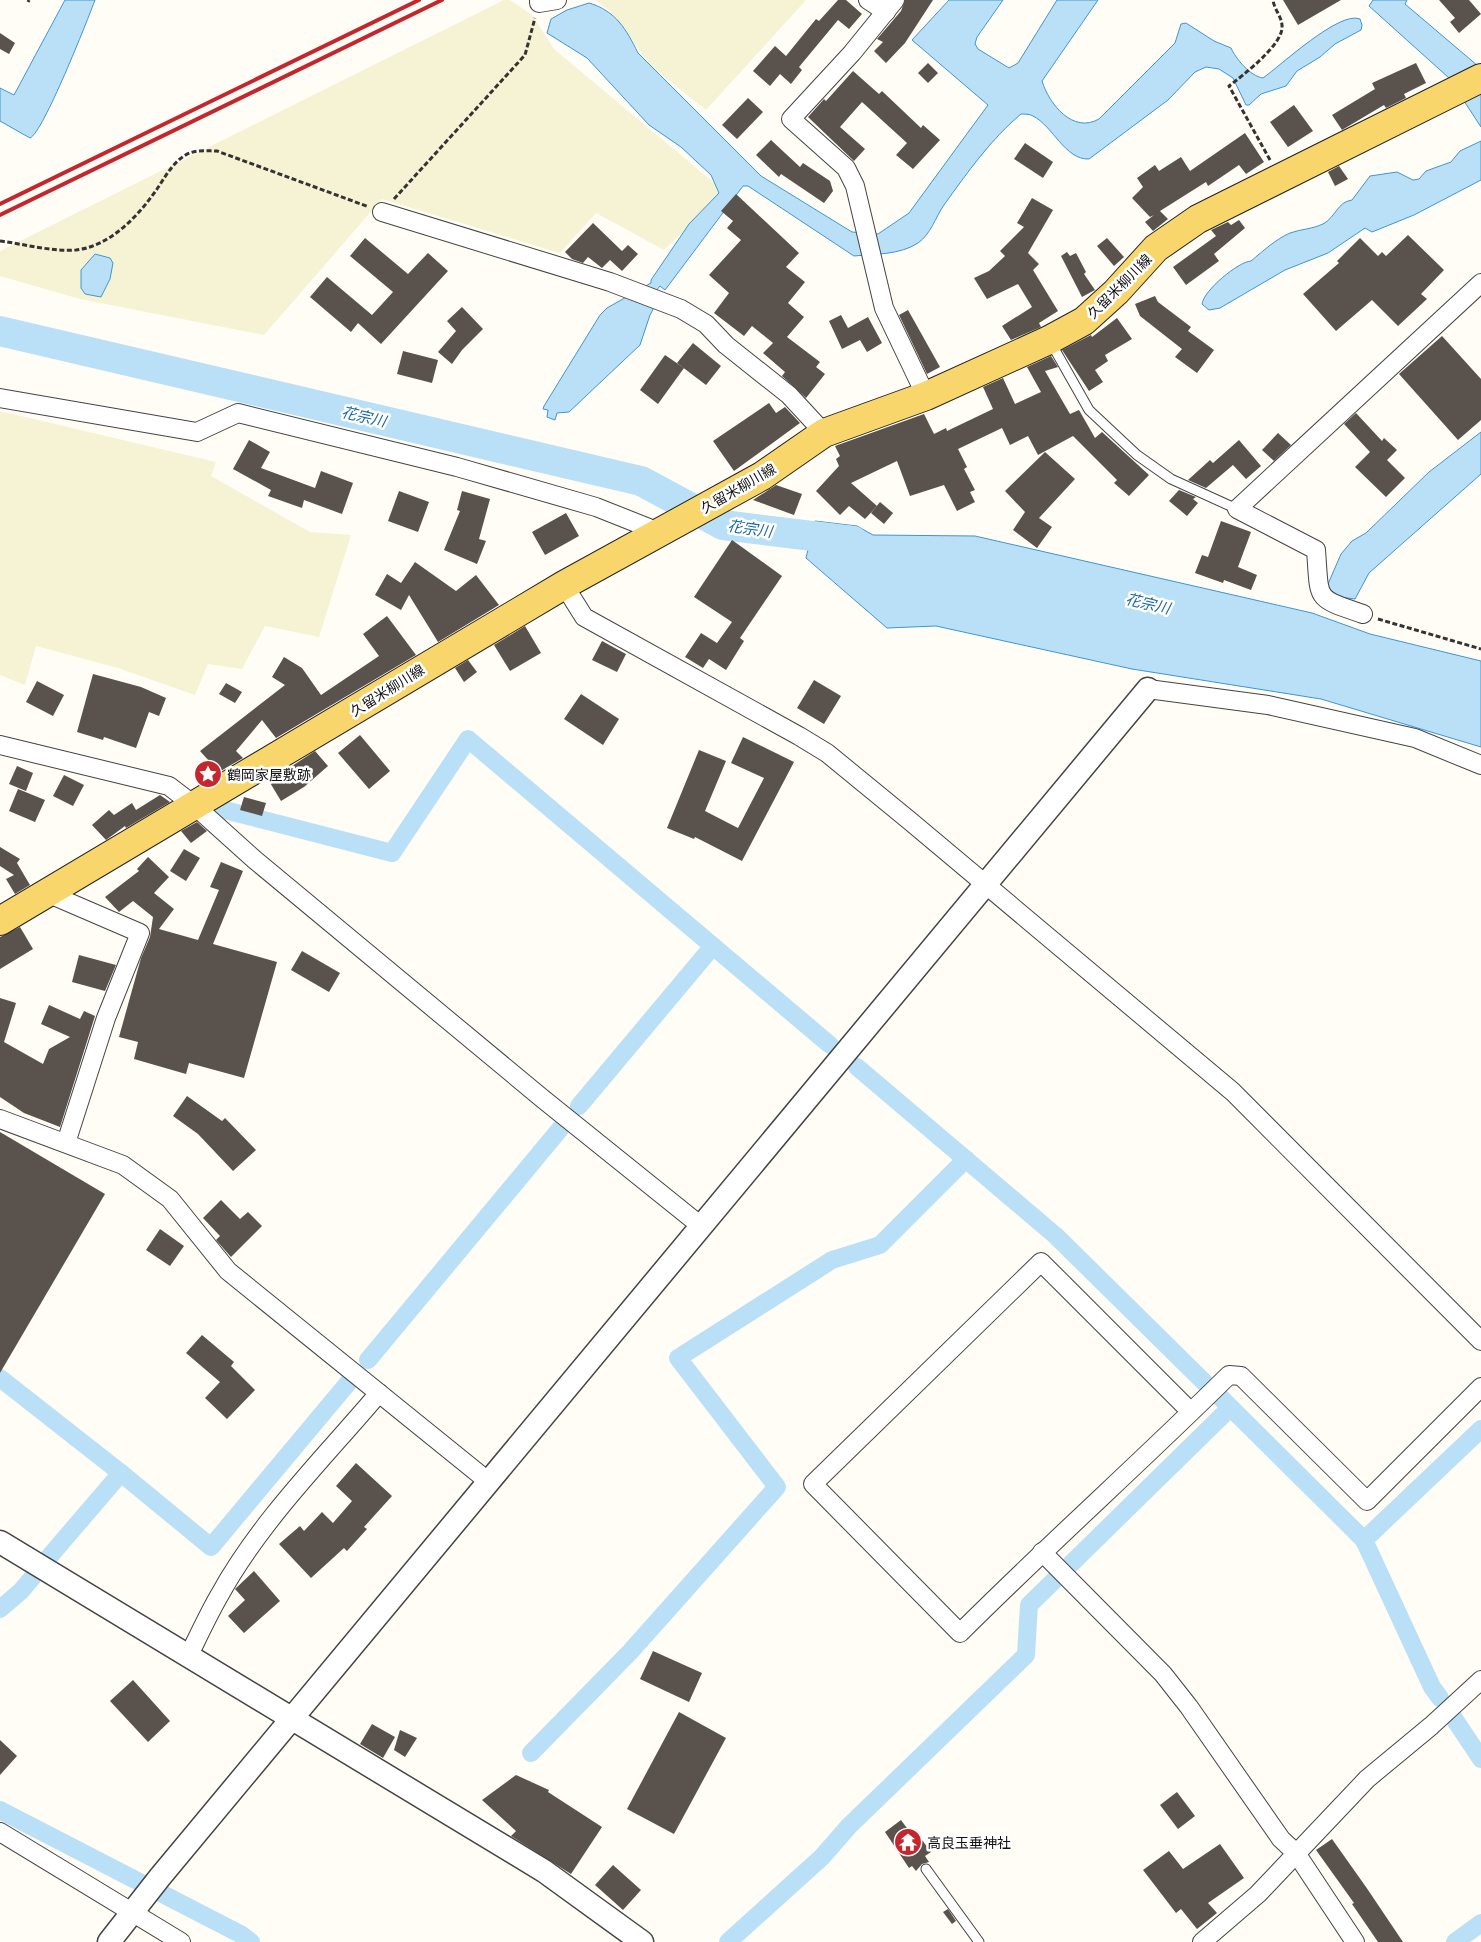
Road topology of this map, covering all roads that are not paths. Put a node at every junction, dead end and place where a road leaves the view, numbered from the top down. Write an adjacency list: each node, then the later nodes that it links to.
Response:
1 (557, 0): 3 (street)
2 (868, 0): 4 (street)
3 (539, 2)
4 (891, 6): 9 (street)
5 (1481, 78): 8 (main road, 久留米柳川線)
6 (382, 212): 11 (street)
7 (1481, 283): 12 (street)
8 (1049, 340): 9 (main road, 久留米柳川線); 12 (lane)
9 (926, 396): 11 (main road, 久留米柳川線)
10 (0, 398): 13 (street)
11 (824, 433): 13 (main road, 久留米柳川線)
12 (1237, 509): 15 (street)
13 (669, 527): 14 (main road, 久留米柳川線)
14 (564, 585): 19 (main road, 久留米柳川線); 20 (street)
15 (1363, 614)
16 (1148, 689): 18 (street); 20 (street)
17 (0, 746): 19 (street)
18 (1481, 765)
19 (196, 806): 21 (main road, 久留米柳川線); 25 (street)
20 (986, 886): 25 (street); 26 (street)
21 (47, 893): 22 (main road, 久留米柳川線); 24 (street)
22 (0, 921)
23 (0, 1119): 24 (street)
24 (66, 1143): 28 (street)
25 (701, 1226): 30 (street)
26 (1481, 1341)
27 (1481, 1387): 29 (street)
28 (379, 1393): 30 (street); 33 (street)
29 (1191, 1412): 32 (street); 32 (street)
30 (489, 1482): 35 (street)
31 (0, 1542): 33 (street)
32 (1042, 1552): 37 (street)
33 (188, 1657): 35 (street)
34 (1481, 1680): 37 (street)
35 (292, 1719): 39 (street); 42 (street)
36 (0, 1832): 39 (street)
37 (1296, 1853): 44 (street); 45 (street)
38 (926, 1869): 43 (lane)
39 (132, 1914): 40 (street); 41 (street)
40 (109, 1942)
41 (181, 1942)
42 (642, 1942)
43 (979, 1942)
44 (1202, 1942)
45 (1355, 1942)

